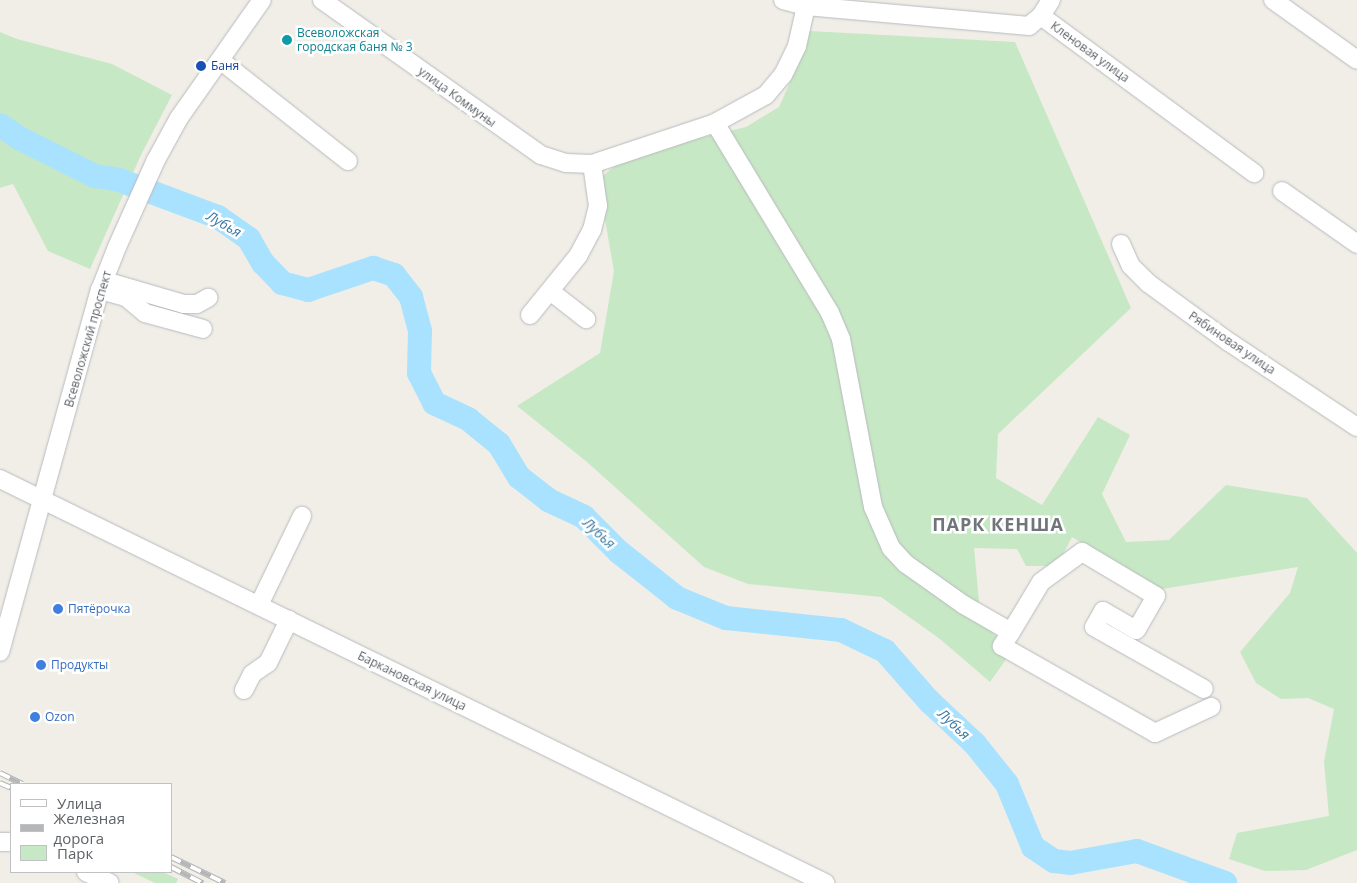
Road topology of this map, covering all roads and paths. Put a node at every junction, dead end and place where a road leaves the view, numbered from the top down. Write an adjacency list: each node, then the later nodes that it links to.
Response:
1 (262, 0): 8 (street, Всеволожский проспект)
2 (322, 0): 12 (street, улица Коммуны)
3 (783, 0): 6 (street, Кленовая улица)
4 (1051, 0): 7 (street)
5 (1273, 0): 9 (street)
6 (806, 6): 7 (street, Кленовая улица); 10 (street)
7 (1041, 16): 13 (street, Кленовая улица)
8 (220, 60): 11 (street); 17 (street, Всеволожский проспект)
9 (1357, 60)
10 (714, 122): 12 (street); 29 (street)
11 (348, 161)
12 (592, 164): 18 (street)
13 (1254, 173)
14 (1282, 191): 16 (street)
15 (1121, 244): 23 (street, Рябиновая улица)
16 (1357, 244)
17 (102, 285): 19 (street); 22 (street); 25 (street, Всеволожский проспект)
18 (550, 290): 20 (street); 21 (street)
19 (208, 298)
20 (530, 315)
21 (586, 319)
22 (203, 329)
23 (1357, 427)
24 (0, 479): 25 (street, Баркановская улица)
25 (43, 500): 27 (street, Баркановская улица); 30 (street, Всеволожский проспект)
26 (302, 516): 27 (street)
27 (258, 605): 28 (street, Баркановская улица)
28 (289, 620): 32 (street); 36 (street, Баркановская улица)
29 (1011, 632): 31 (street); 33 (street)
30 (0, 652)
31 (1204, 688)
32 (244, 690)
33 (1211, 707)
34 (88, 873): 35 (street)
35 (110, 883)
36 (824, 883)

